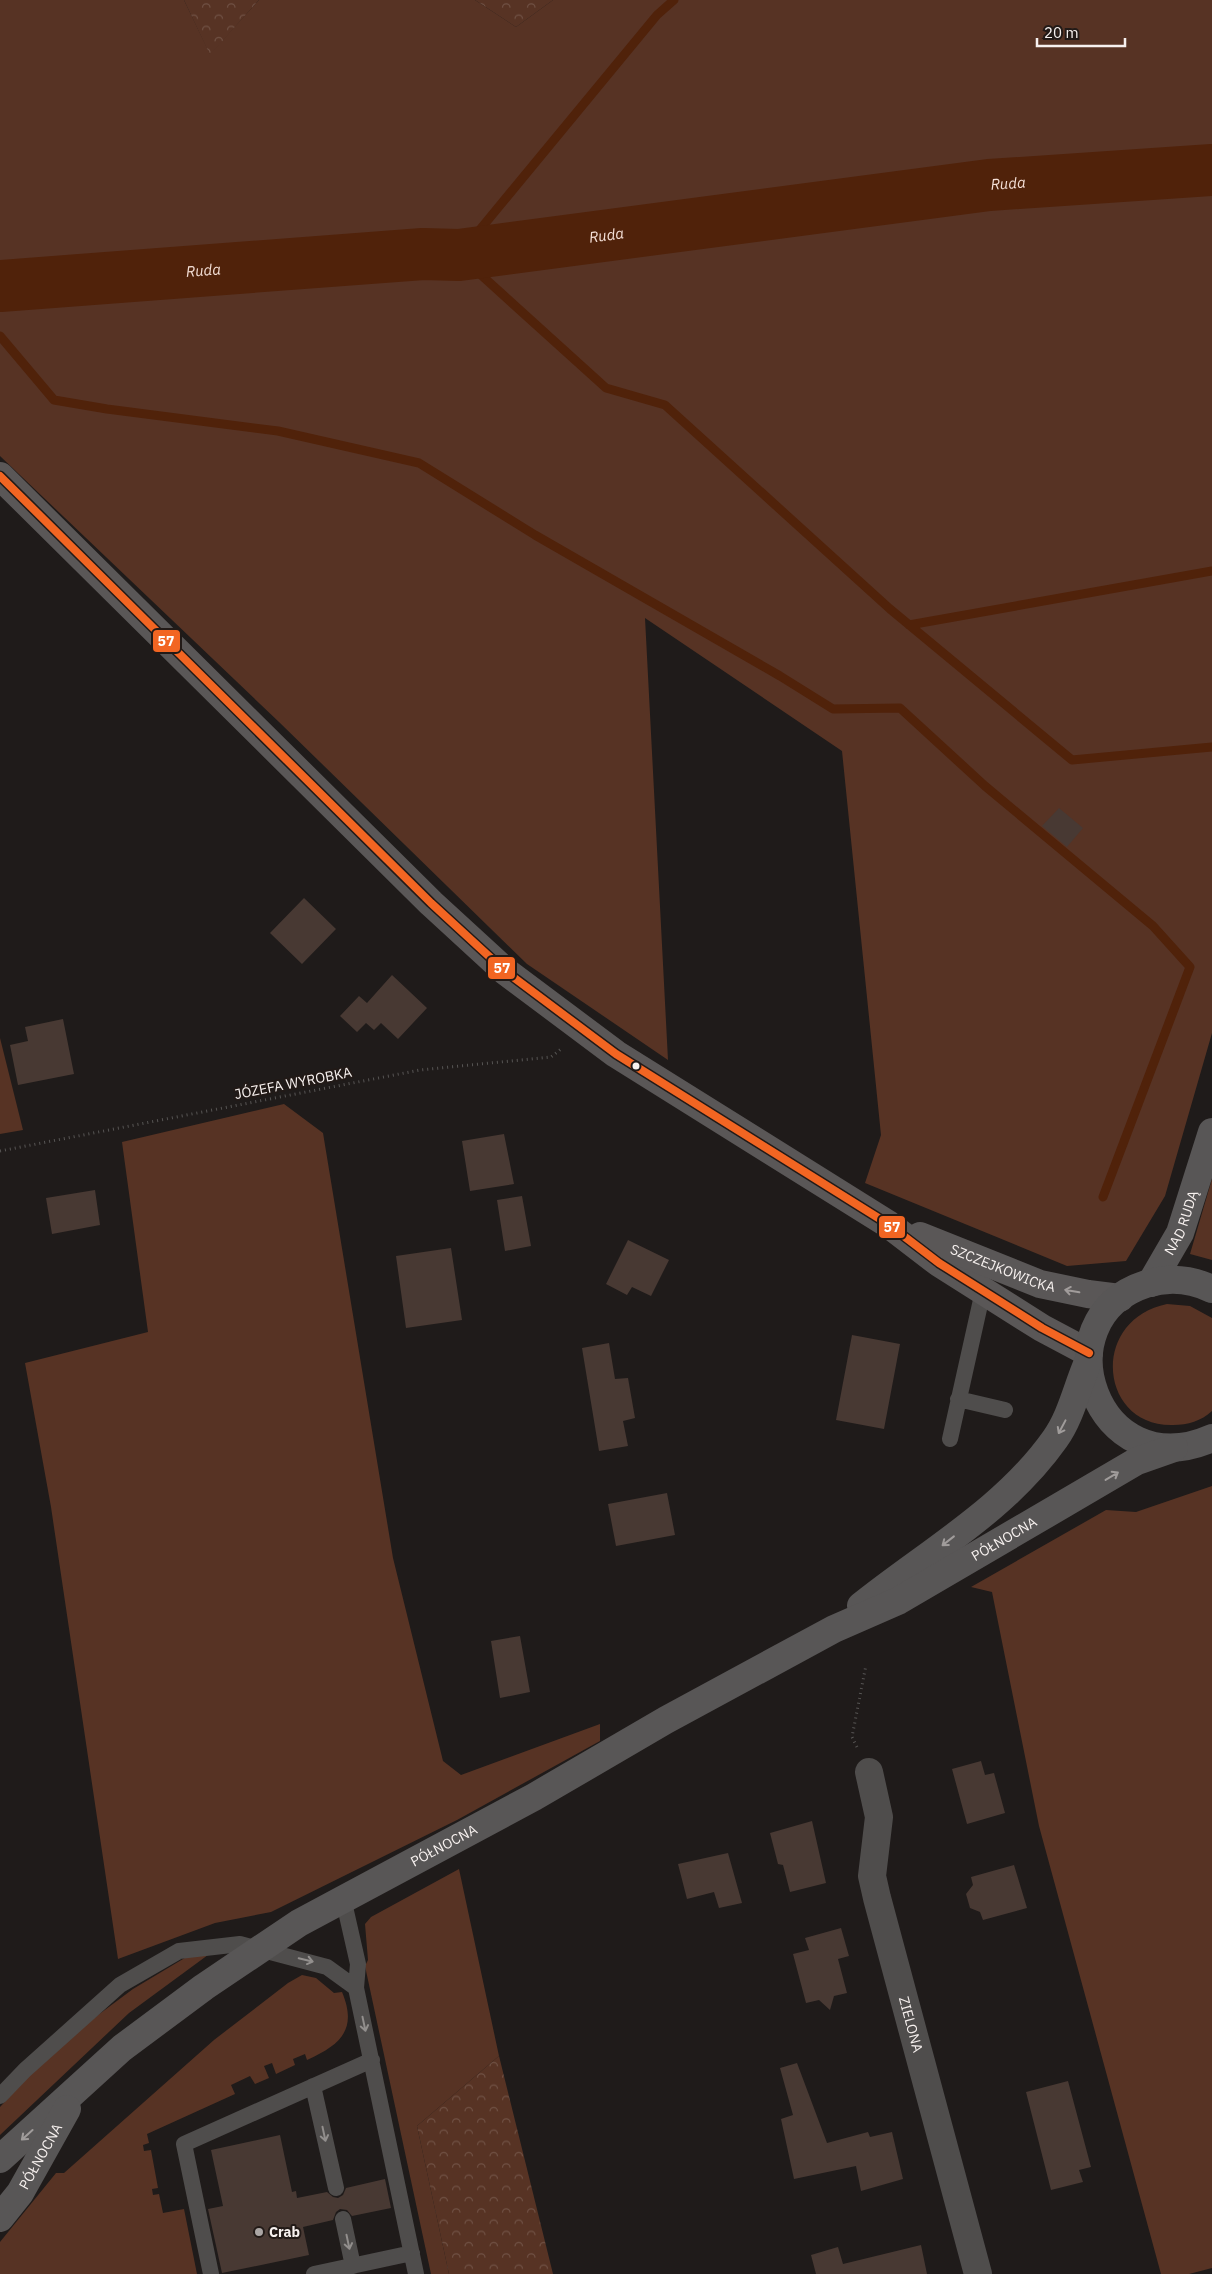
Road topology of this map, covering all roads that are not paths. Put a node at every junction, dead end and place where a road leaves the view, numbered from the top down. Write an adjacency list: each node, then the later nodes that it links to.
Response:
1 (0, 476): 3 (main road, SZCZEJKOWICKA)
2 (1212, 1132): 4 (main road, NAD RUDĄ)
3 (888, 1224): 6 (main road, SZCZEJKOWICKA); 7 (main road, SZCZEJKOWICKA, one-way to 3)
4 (1151, 1282): 5 (main road); 7 (main road)
5 (1212, 1289)
6 (984, 1291): 8 (main road, SZCZEJKOWICKA); 9 (lane)
7 (1120, 1298): 8 (main road, PÓŁNOCNA)
8 (1089, 1357): 13 (main road); 14 (main road, PÓŁNOCNA, one-way to 14)
9 (958, 1399): 10 (lane); 12 (lane)
10 (1004, 1410)
11 (1212, 1438): 13 (main road)
12 (950, 1439)
13 (1174, 1448): 14 (main road, PÓŁNOCNA, one-way to 13)
14 (834, 1629): 16 (main road, PÓŁNOCNA)
15 (869, 1772): 32 (street, ZIELONA)
16 (343, 1898): 17 (main road, PÓŁNOCNA); 18 (lane)
17 (259, 1949): 18 (lane, one-way to 18); 21 (main road, PÓŁNOCNA); 22 (lane)
18 (356, 1988): 19 (lane, one-way to 19)
19 (372, 2060): 20 (lane); 27 (lane)
20 (314, 2086): 24 (lane, one-way to 24); 29 (lane)
21 (76, 2092): 23 (main road, PÓŁNOCNA, one-way to 23); 25 (main road, PÓŁNOCNA)
22 (0, 2096)
23 (0, 2159)
24 (336, 2188)
25 (0, 2218)
26 (342, 2219): 28 (lane, one-way to 28)
27 (412, 2253): 28 (lane); 31 (lane)
28 (353, 2266): 30 (lane)
29 (211, 2274)
30 (314, 2274)
31 (416, 2274)
32 (978, 2274)

